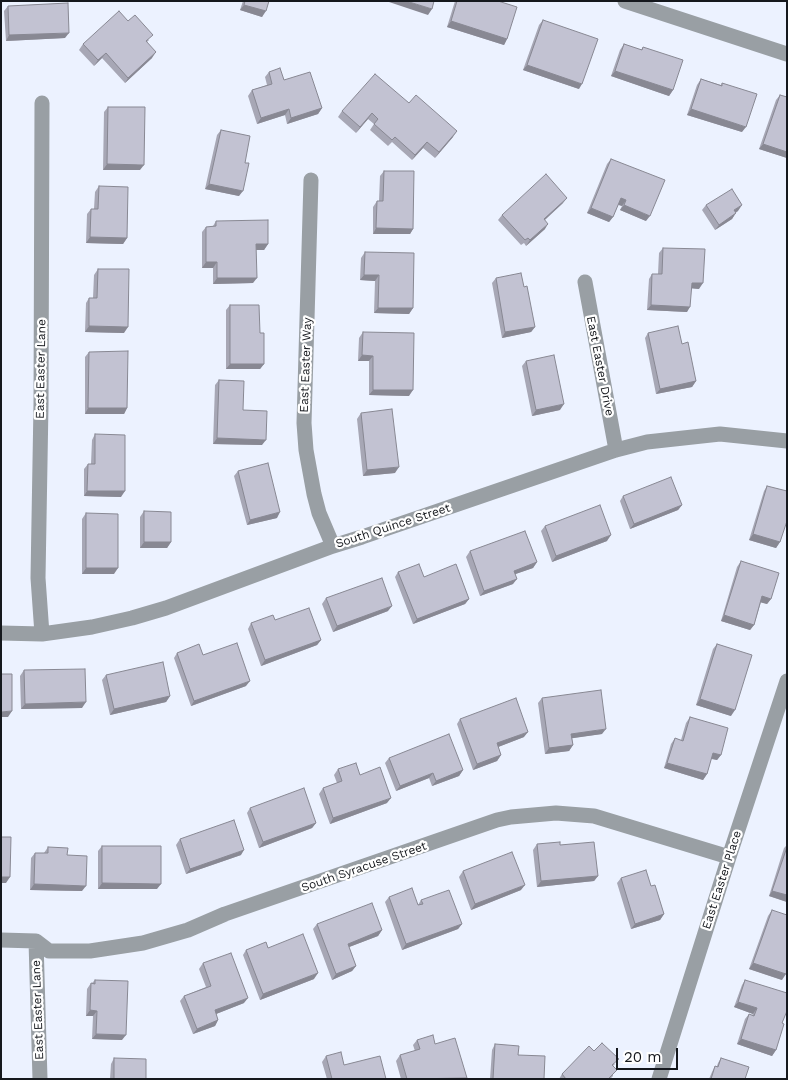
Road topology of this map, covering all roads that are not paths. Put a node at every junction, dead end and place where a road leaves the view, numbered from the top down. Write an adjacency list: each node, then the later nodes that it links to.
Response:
1 (625, 1): 2 (street)
2 (787, 54)
3 (42, 103): 10 (street, East Easter Lane)
4 (311, 180): 8 (street, East Easter Way)
5 (585, 282): 7 (street, East Easter Drive)
6 (787, 441): 7 (street, South Quince Street)
7 (616, 450): 8 (street, South Quince Street)
8 (333, 546): 10 (street, South Quince Street)
9 (1, 633): 10 (street, South Quince Street)
10 (42, 634)
11 (787, 681): 12 (street, East Easter Place)
12 (729, 857): 14 (street, South Syracuse Street); 16 (street, East Easter Place)
13 (1, 940): 14 (street, South Syracuse Street)
14 (36, 941): 15 (street, East Easter Lane)
15 (40, 1079)
16 (659, 1079)

